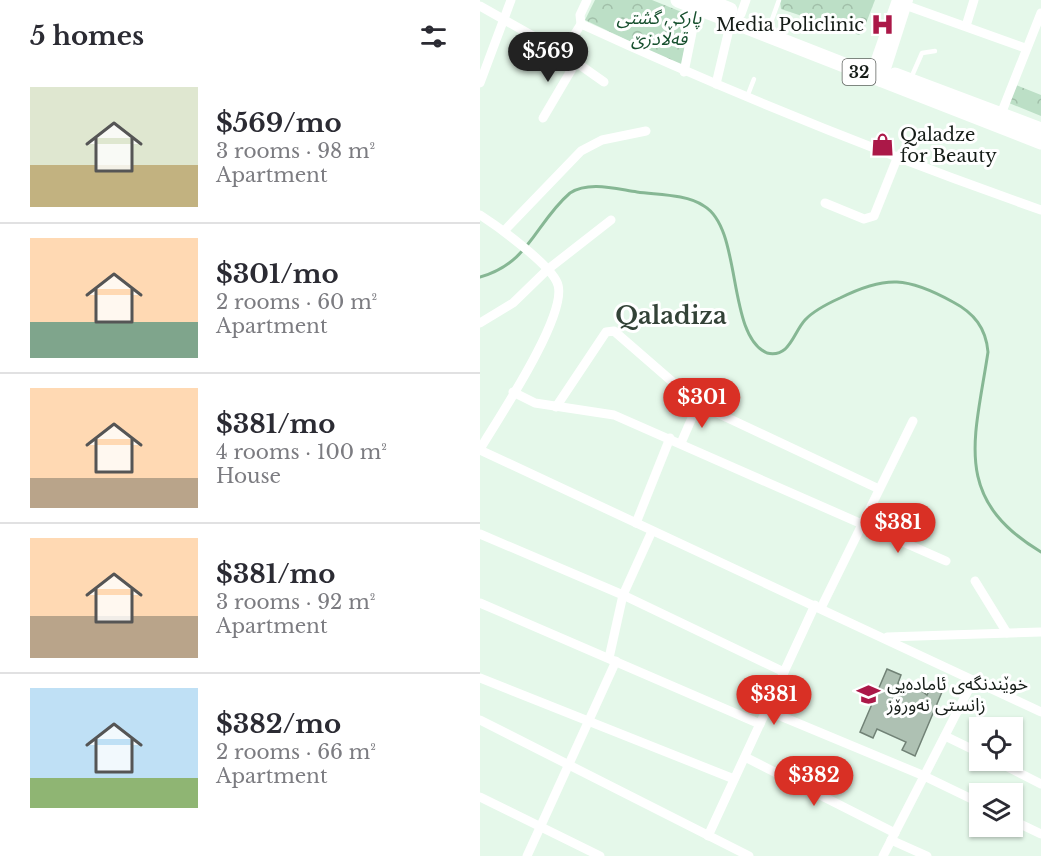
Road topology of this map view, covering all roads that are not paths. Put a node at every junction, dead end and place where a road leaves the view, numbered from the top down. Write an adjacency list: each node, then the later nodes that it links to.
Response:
1 (511, 0): 11 (street)
2 (587, 0): 12 (street)
3 (678, 0): 7 (main road, 32)
4 (778, 0): 13 (lane)
5 (974, 0): 14 (street)
6 (904, 2): 14 (street); 20 (street)
7 (701, 4): 9 (main road, 32); 19 (street)
8 (480, 6): 11 (street)
9 (739, 12): 13 (main road, 32); 20 (main road, 32); 25 (street)
10 (1041, 13): 15 (street)
11 (503, 18): 17 (street); 24 (street)
12 (581, 24): 17 (street); 19 (street)
13 (770, 25): 20 (main road, 32)
14 (966, 26): 15 (street)
15 (1025, 48): 27 (street)
16 (935, 51): 22 (lane)
17 (563, 53): 18 (street)
18 (576, 62): 23 (street); 28 (street)
19 (684, 72): 25 (street)
20 (878, 74): 22 (main road, 32); 31 (main road, 32)
21 (753, 80): 26 (lane)
22 (910, 81): 27 (main road, 32)
23 (604, 82)
24 (480, 83)
25 (716, 84): 26 (street)
26 (747, 97): 32 (street)
27 (1001, 114): 29 (main road, 32)
28 (543, 118)
29 (1041, 130)
30 (646, 131): 37 (street)
31 (1041, 142)
32 (898, 156): 33 (street); 34 (street)
33 (825, 202)
34 (1041, 210)
35 (480, 215): 37 (street)
36 (611, 220): 38 (street)
37 (504, 231): 38 (street)
38 (547, 270): 39 (street); 40 (street)
39 (480, 323)
40 (513, 392): 42 (street); 46 (street)
41 (698, 404): 42 (street); 45 (street); 47 (street)
42 (556, 407): 44 (street)
43 (913, 421): 47 (street)
44 (670, 438): 45 (street); 49 (street)
45 (681, 443): 48 (street)
46 (480, 449): 49 (street)
47 (879, 489): 48 (street)
48 (863, 523): 52 (street); 56 (street)
49 (636, 524): 50 (street)
50 (652, 531): 54 (street); 56 (street)
51 (480, 534): 54 (street)
52 (946, 561)
53 (975, 581): 58 (street)
54 (623, 595): 60 (street); 61 (street)
55 (480, 603): 60 (street)
56 (818, 607): 59 (street); 61 (street)
57 (1041, 632): 58 (street)
58 (1007, 633): 59 (street)
59 (885, 637): 63 (street)
60 (612, 660): 67 (street); 68 (street)
61 (784, 672): 64 (street)
62 (480, 678): 67 (street)
63 (973, 681): 65 (street); 69 (street)
64 (766, 710): 68 (street); 74 (street)
65 (1041, 712)
66 (480, 720): 72 (street)
67 (589, 722): 72 (street); 75 (street)
68 (760, 724): 71 (street)
69 (945, 736): 70 (street); 74 (street)
70 (969, 748)
71 (745, 757): 75 (street); 83 (street)
72 (570, 765): 80 (street); 82 (street)
73 (1016, 771): 76 (street)
74 (922, 775): 78 (street); 83 (street)
75 (734, 779): 82 (street)
76 (1041, 784)
77 (480, 796): 80 (street)
78 (969, 798)
79 (1023, 825): 81 (street)
80 (540, 826): 84 (street); 85 (street)
81 (1041, 834)
82 (708, 836): 86 (street)
83 (893, 837): 87 (street); 88 (street)
84 (527, 856)
85 (600, 856)
86 (749, 856)
87 (883, 856)
88 (927, 856)

